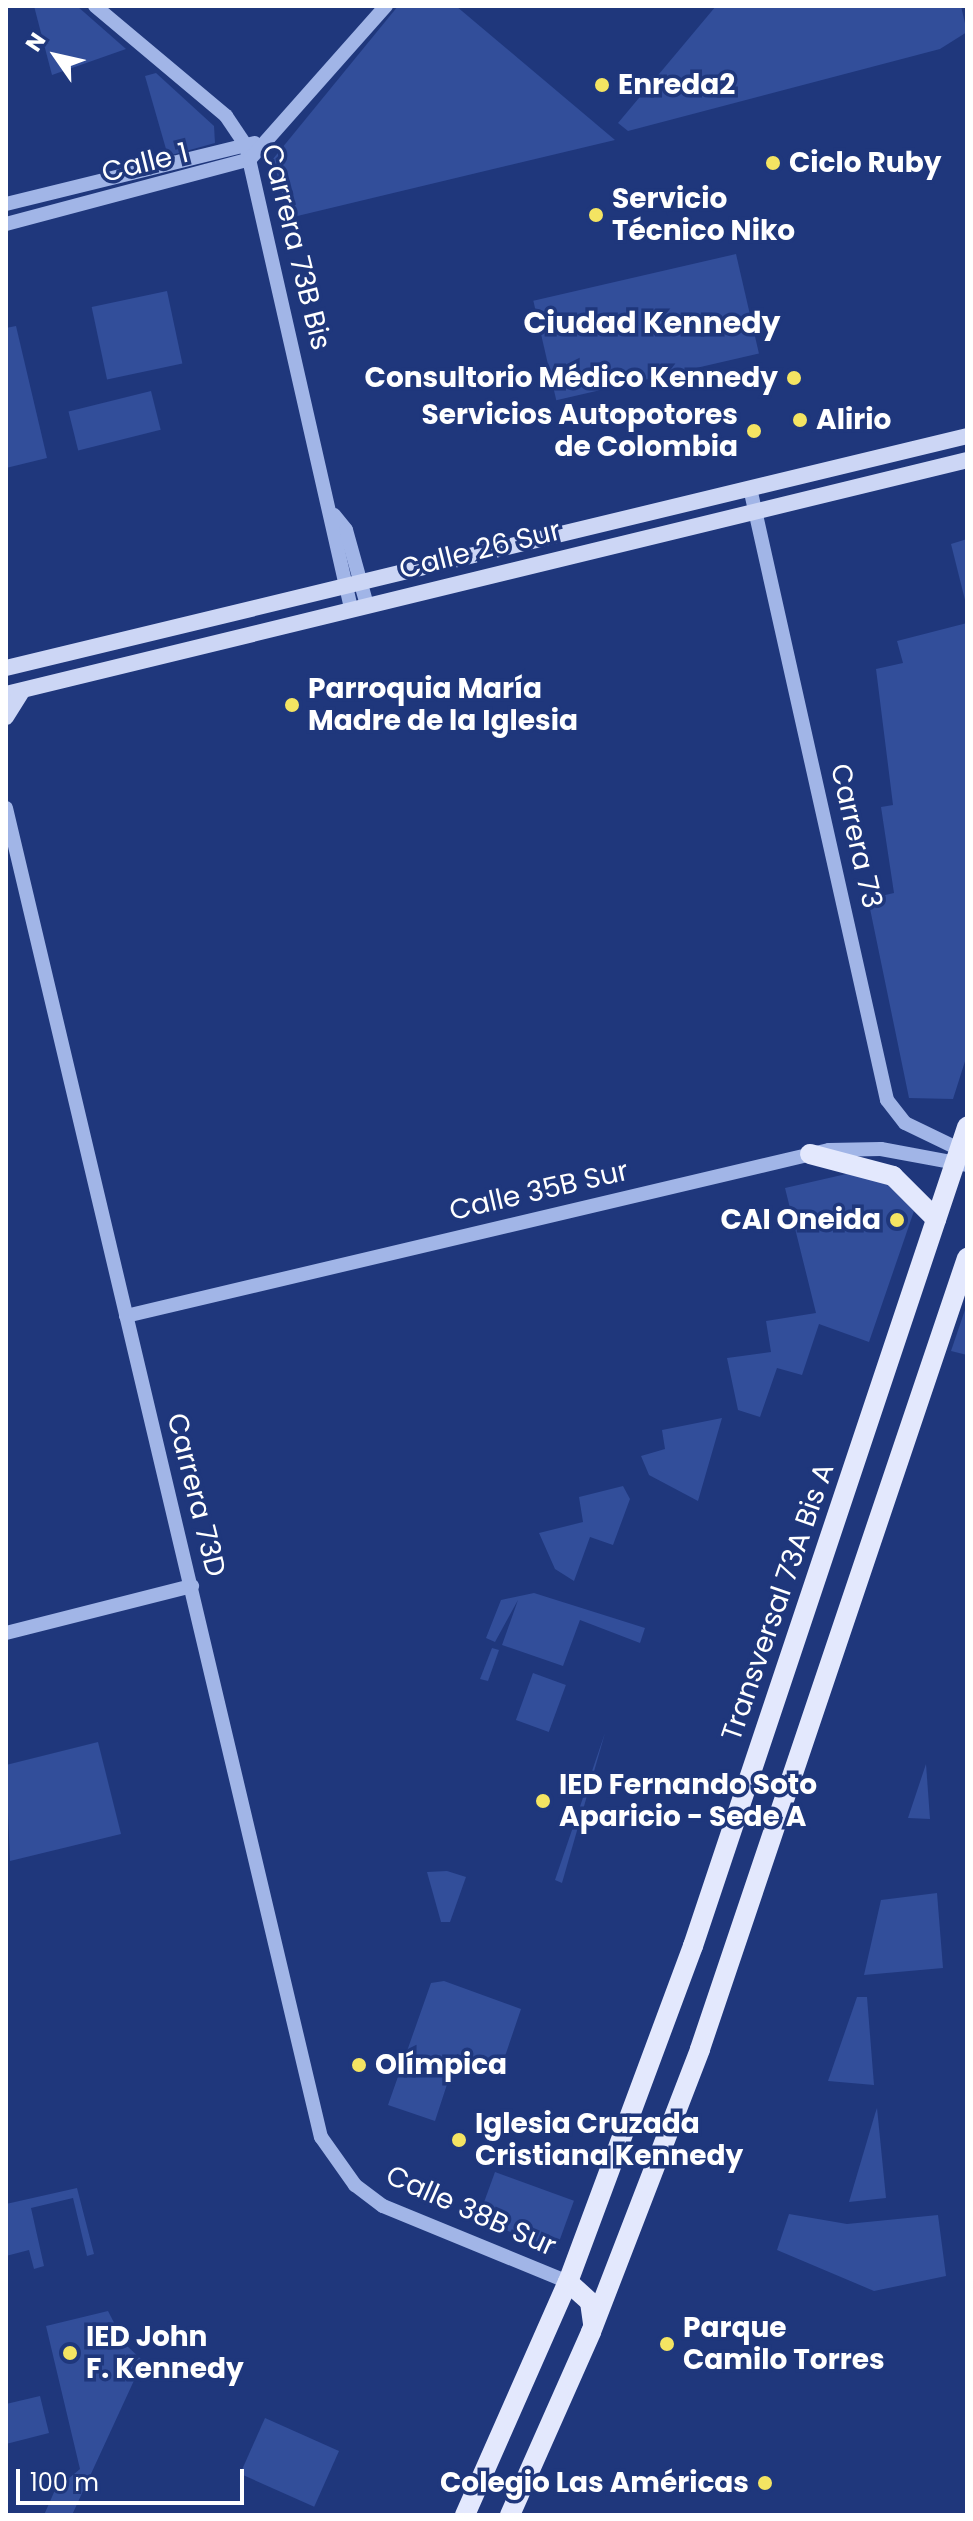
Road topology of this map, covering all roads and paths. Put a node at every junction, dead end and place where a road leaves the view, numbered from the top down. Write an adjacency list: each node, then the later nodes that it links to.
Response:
1 (95, 6): 3 (street, Carrera 73B Bis)
2 (386, 6): 3 (street, Calle 1)
3 (248, 152): 4 (street, Calle 1); 5 (street, Calle 1); 10 (street, Carrera 73B Bis)
4 (6, 204)
5 (6, 224)
6 (967, 436): 8 (main road, Calle 26 Sur)
7 (967, 460): 9 (main road, Calle 26 Sur)
8 (750, 488): 9 (street, Carrera 73); 10 (main road, Calle 26 Sur)
9 (755, 510): 11 (main road, Calle 26 Sur); 18 (street, Carrera 73)
10 (352, 584): 11 (street, Carrera 73B Bis); 12 (main road, Calle 26 Sur)
11 (359, 606): 13 (main road, Calle 26 Sur)
12 (6, 668)
13 (14, 692): 14 (main road)
14 (6, 717)
15 (6, 808): 21 (street, Carrera 73D)
16 (967, 1127): 18 (main road, Transversal 73A Bis A)
17 (810, 1154): 18 (street, Calle 35B Sur); 19 (main road); 21 (street, Calle 35B Sur)
18 (962, 1158): 19 (main road, Transversal 73A Bis A)
19 (936, 1219): 25 (main road, Transversal 73A Bis A)
20 (967, 1258): 26 (main road)
21 (126, 1316): 22 (street, Carrera 73D)
22 (192, 1586): 23 (street); 24 (street, Carrera 73D)
23 (6, 1633)
24 (355, 2185): 25 (street, Calle 38B Sur)
25 (568, 2282): 26 (main road); 27 (main road, Transversal 73A Bis A)
26 (591, 2332): 28 (main road)
27 (465, 2515)
28 (510, 2515)

